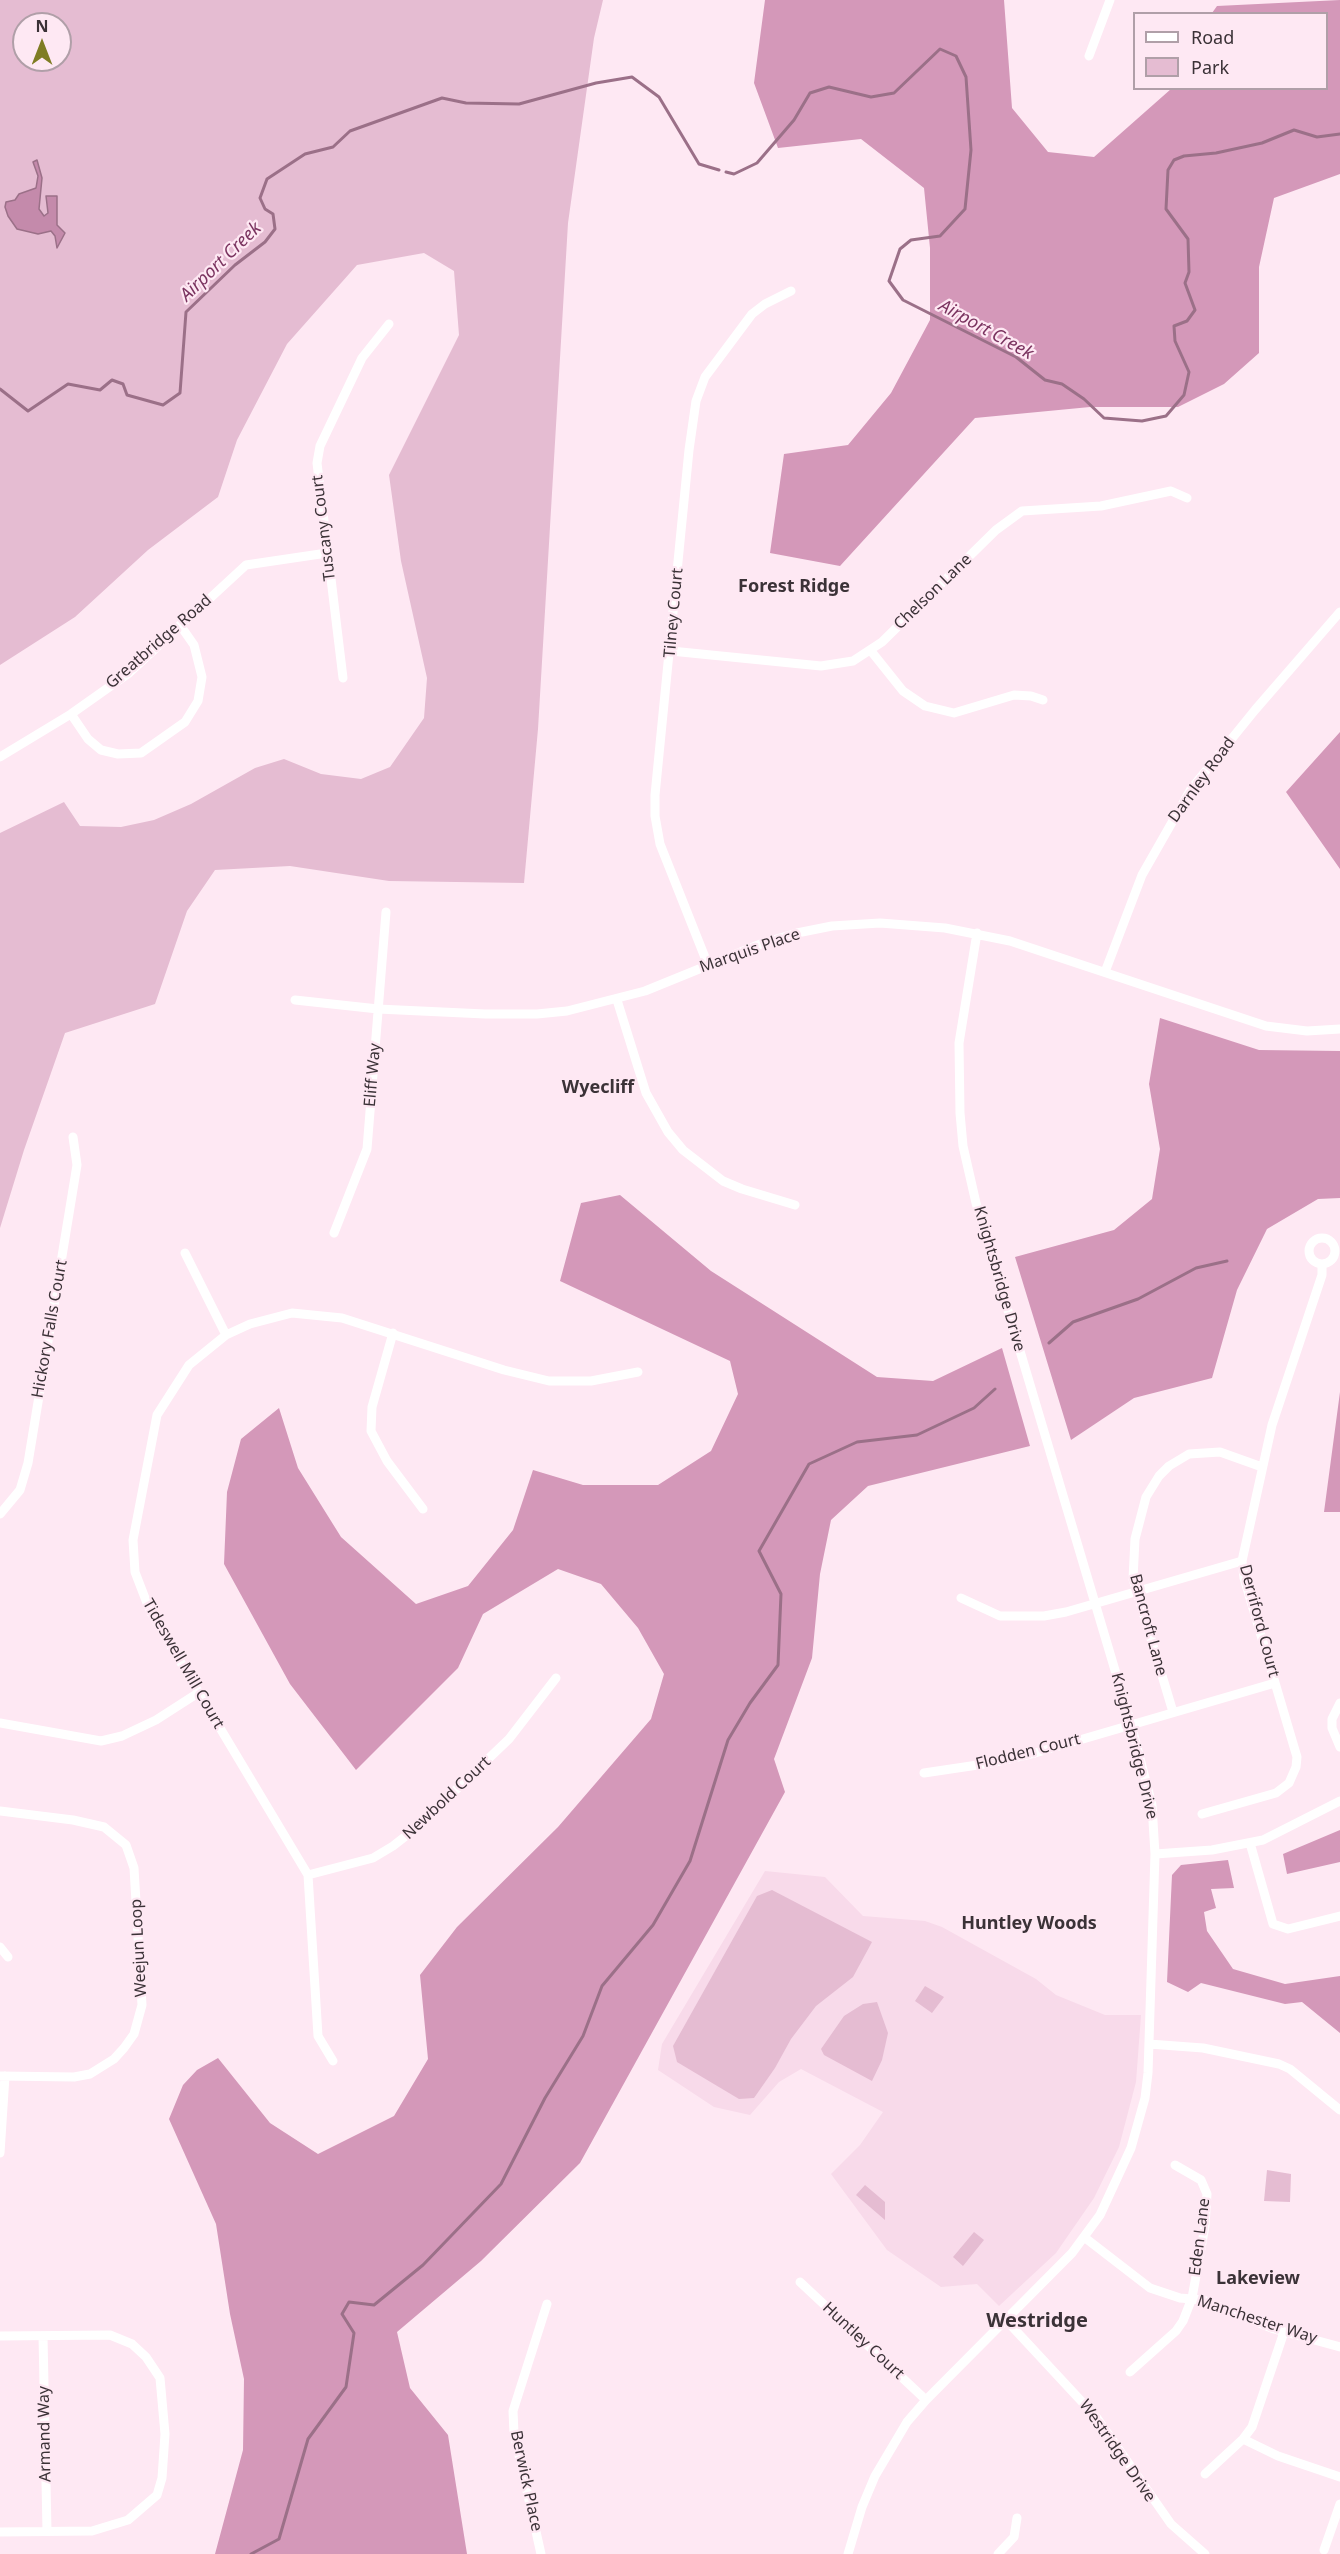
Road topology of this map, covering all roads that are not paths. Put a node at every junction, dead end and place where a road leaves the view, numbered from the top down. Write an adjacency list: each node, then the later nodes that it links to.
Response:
1 (1110, 0): 2 (street)
2 (1089, 56)
3 (791, 291): 9 (street, Tilney Court)
4 (389, 324): 6 (street, Tuscany Court)
5 (1188, 498): 10 (street, Chelson Lane)
6 (327, 553): 8 (street, Greatbridge Road); 11 (street, Tuscany Court)
7 (1340, 612): 18 (street, Darnley Road)
8 (180, 625): 13 (street, Greatbridge Road); 13 (street)
9 (671, 651): 10 (street, Chelson Lane); 17 (street, Tilney Court)
10 (871, 651): 12 (street)
11 (343, 678)
12 (1043, 700)
13 (71, 714): 14 (street, Greatbridge Road)
14 (0, 757)
15 (386, 912): 21 (street, Eliff Way)
16 (977, 933): 17 (street, Marquis Place); 18 (street, Marquis Place); 37 (street, Knightsbridge Drive)
17 (708, 965): 20 (street, Marquis Place)
18 (1105, 972): 22 (street, Marquis Place)
19 (295, 1000): 21 (street, Marquis Place)
20 (617, 1000): 21 (street, Marquis Place); 24 (street)
21 (378, 1009): 25 (street, Eliff Way)
22 (1340, 1029)
23 (73, 1137): 33 (street, Hickory Falls Court)
24 (795, 1205)
25 (334, 1233)
26 (185, 1253): 29 (street)
27 (1322, 1264): 31 (street, Derriford Court)
28 (393, 1334): 29 (street, Tideswell Mill Court); 30 (street, Tideswell Mill Court); 32 (street)
29 (226, 1335): 40 (street, Tideswell Mill Court)
30 (638, 1372)
31 (1262, 1467): 34 (street, Derriford Court); 35 (street, Bancroft Lane)
32 (423, 1509)
33 (0, 1514)
34 (1242, 1561): 35 (street); 39 (street, Derriford Court)
35 (1137, 1591): 37 (street); 42 (street, Bancroft Lane)
36 (961, 1598): 37 (street)
37 (1095, 1603): 44 (street, Knightsbridge Drive)
38 (556, 1678): 52 (street, Newbold Court)
39 (1275, 1683): 42 (street, Flodden Court); 49 (street, Derriford Court)
40 (198, 1694): 43 (street); 52 (street, Tideswell Mill Court)
41 (1340, 1703): 45 (street)
42 (1173, 1712): 44 (street, Flodden Court)
43 (0, 1723)
44 (1131, 1724): 46 (street, Flodden Court); 51 (street, Knightsbridge Drive)
45 (1340, 1747)
46 (924, 1773)
47 (1340, 1801): 50 (street)
48 (0, 1811): 58 (street, Weejun Loop)
49 (1202, 1814)
50 (1250, 1843): 51 (street); 53 (street)
51 (1155, 1854): 56 (street, Knightsbridge Drive)
52 (308, 1875): 57 (street, Tideswell Mill Court)
53 (1340, 1916)
54 (0, 1947): 55 (street)
55 (8, 1957)
56 (1149, 2044): 59 (street); 62 (street, Knightsbridge Drive)
57 (333, 2061)
58 (2, 2076): 60 (street)
59 (1340, 2110)
60 (0, 2153)
61 (1175, 2165): 64 (street, Eden Lane)
62 (1084, 2237): 64 (street, Manchester Way); 66 (street, Knightsbridge Drive)
63 (800, 2282): 72 (street, Huntley Court)
64 (1192, 2298): 67 (street, Manchester Way); 71 (street, Eden Lane)
65 (547, 2304): 81 (street, Berwick Place)
66 (1005, 2319): 72 (street, Knightsbridge Drive); 84 (street, Westridge Drive)
67 (1284, 2332): 70 (street, Manchester Way); 73 (street)
68 (0, 2336): 69 (street)
69 (43, 2336): 78 (street, Armand Way); 78 (street)
70 (1340, 2347)
71 (1130, 2372)
72 (926, 2400): 82 (street, Knightsbridge Drive)
73 (1243, 2439): 74 (street); 75 (street)
74 (1205, 2474)
75 (1340, 2477)
76 (1340, 2504): 80 (street)
77 (1017, 2518): 83 (street)
78 (47, 2531): 79 (street)
79 (0, 2532)
80 (1324, 2550)
81 (541, 2554)
82 (848, 2554)
83 (998, 2554)
84 (1205, 2554)

